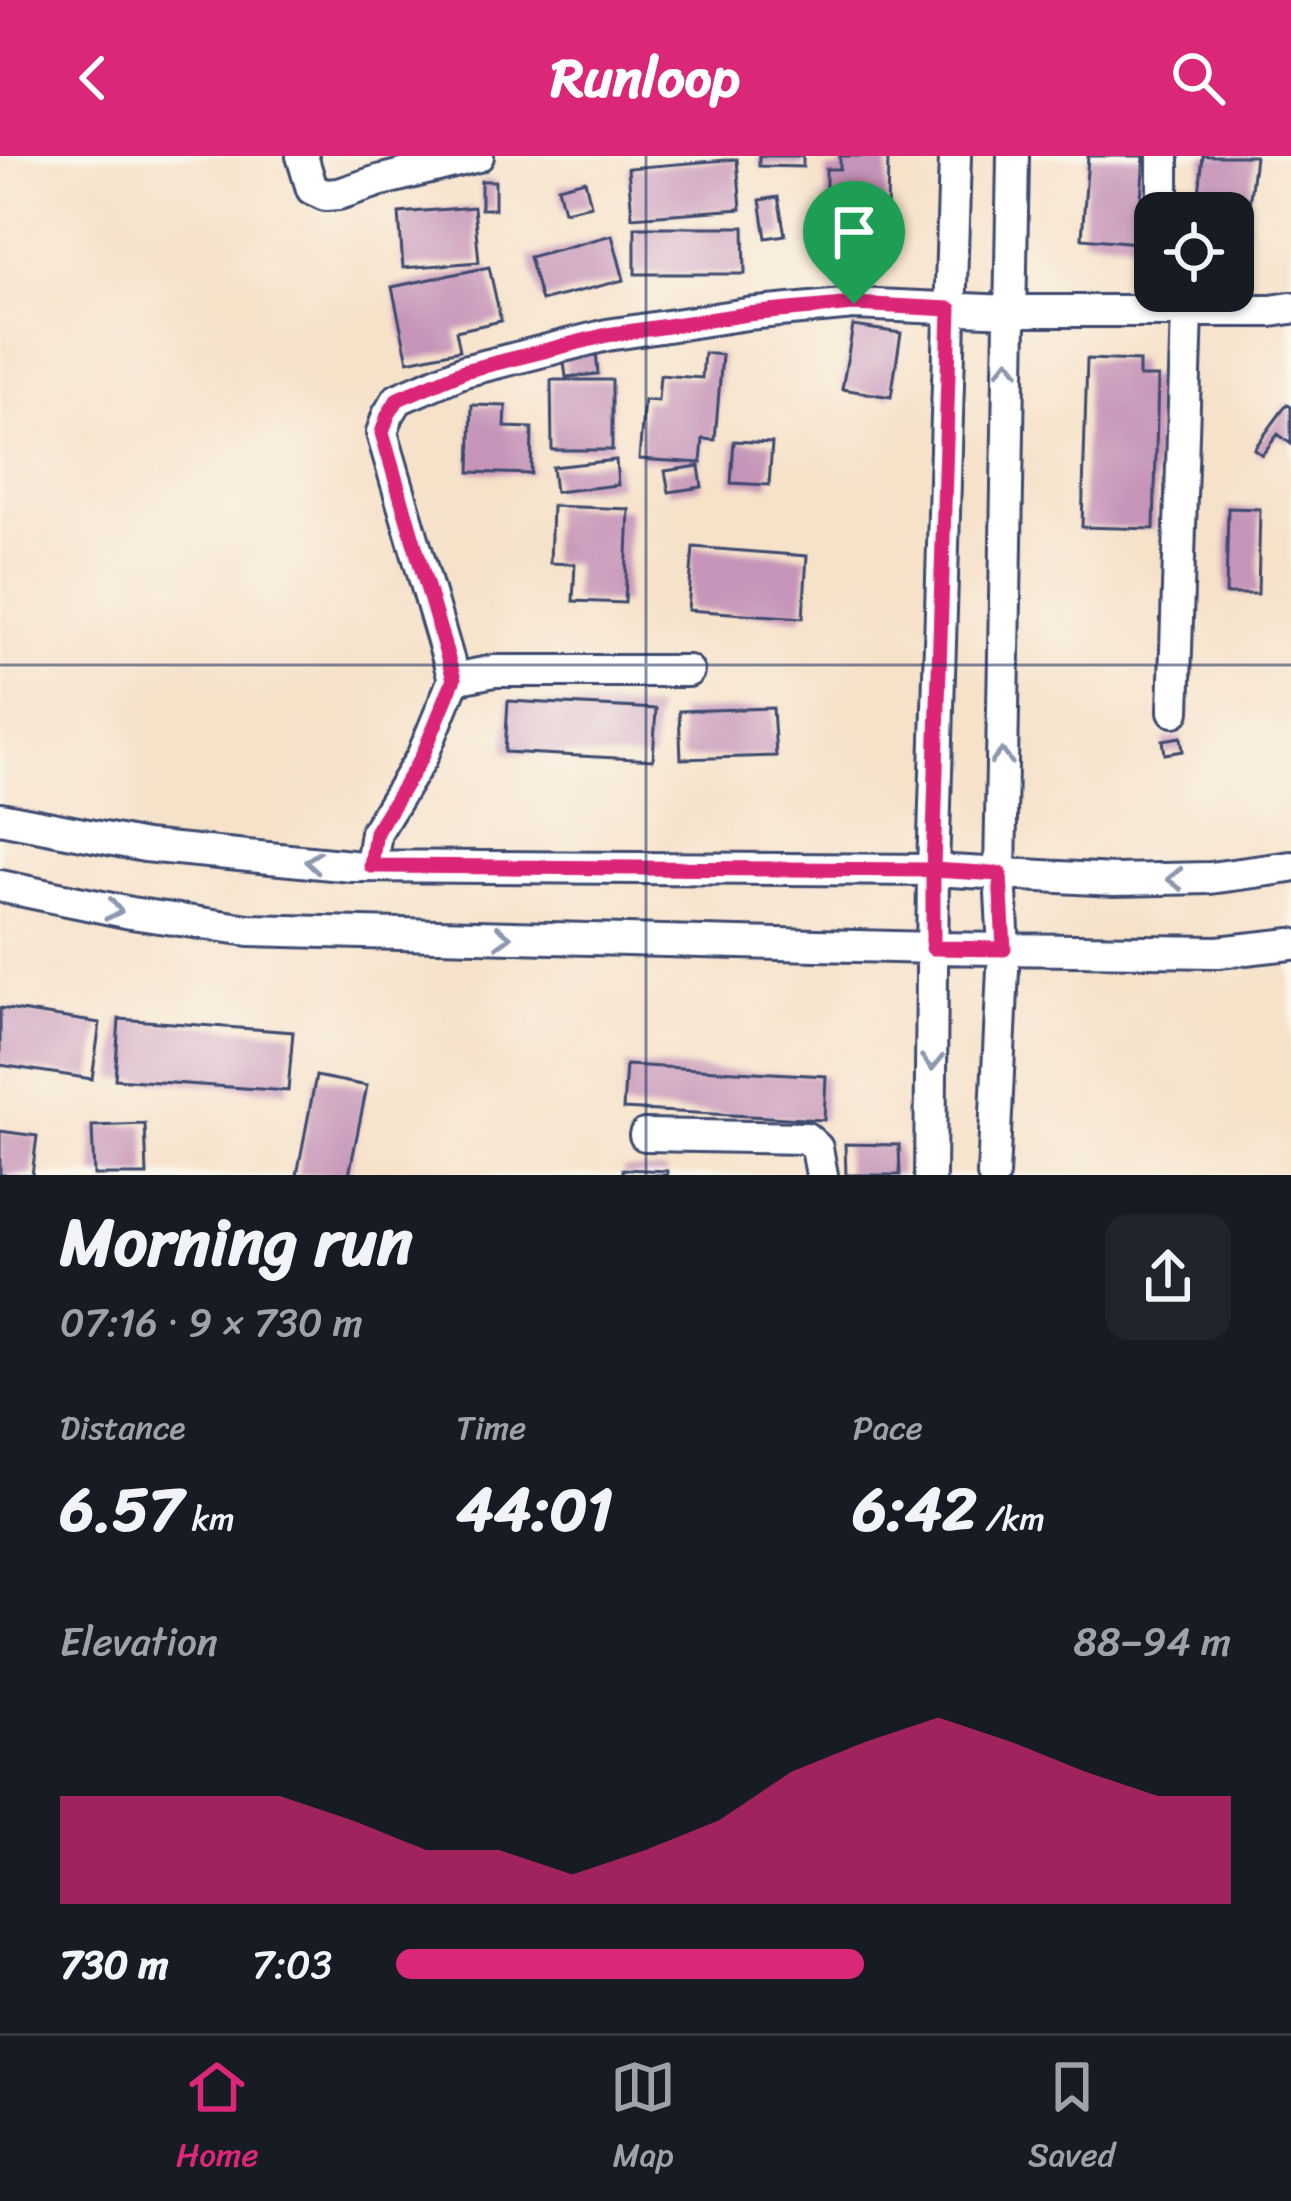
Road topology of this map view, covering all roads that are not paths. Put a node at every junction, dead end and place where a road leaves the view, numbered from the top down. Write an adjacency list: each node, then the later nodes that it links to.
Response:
1 (302, 156): 2 (street)
2 (478, 156)
3 (956, 156): 8 (street)
4 (1012, 156): 9 (street)
5 (1163, 156): 6 (street)
6 (1162, 192)
7 (1291, 308): 10 (street)
8 (950, 309): 9 (street); 14 (street); 19 (street)
9 (1009, 311): 11 (street); 20 (street, one-way to 9)
10 (1254, 311)
11 (1134, 312)
12 (1187, 312): 15 (street)
13 (688, 671): 14 (street)
14 (454, 679): 17 (street)
15 (1174, 711)
16 (0, 818): 17 (street, one-way to 16)
17 (371, 866): 19 (street)
18 (1291, 867): 20 (street, one-way to 20)
19 (933, 870): 20 (street); 23 (street)
20 (1000, 874): 24 (street)
21 (0, 886): 23 (street, one-way to 23)
22 (1291, 944): 24 (street)
23 (933, 948): 24 (street); 27 (street, one-way to 27)
24 (1004, 949): 28 (street)
25 (644, 1135): 26 (street)
26 (822, 1175)
27 (930, 1175)
28 (993, 1175)

